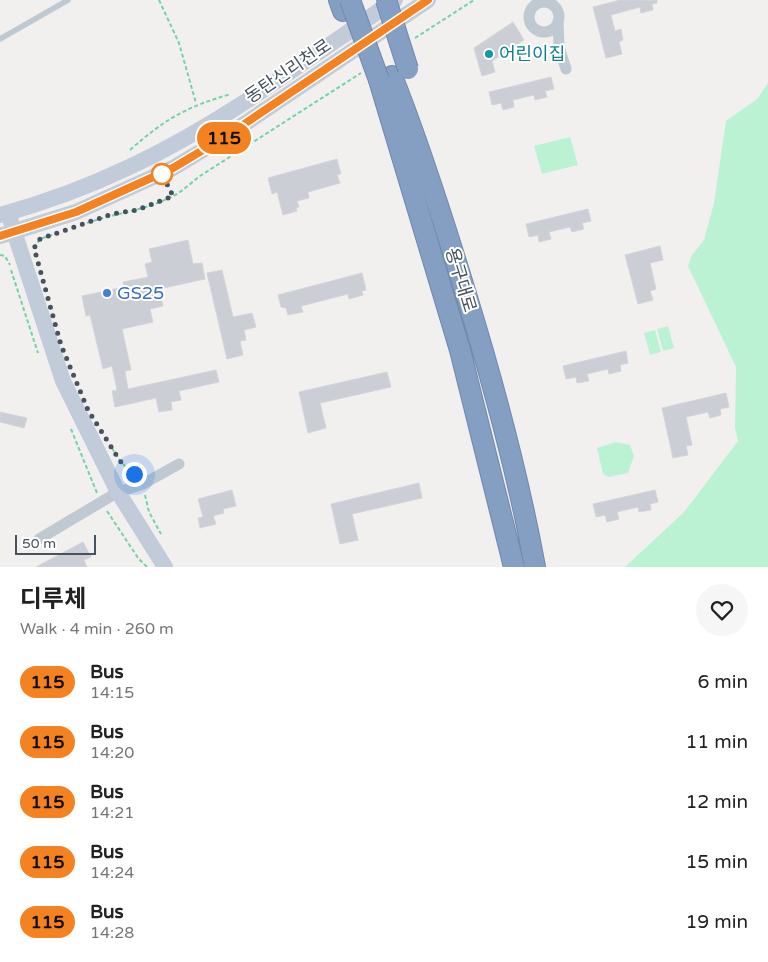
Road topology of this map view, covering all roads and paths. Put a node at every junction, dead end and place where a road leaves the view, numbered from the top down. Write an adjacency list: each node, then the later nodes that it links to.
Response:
1 (68, 0): 13 (lane)
2 (159, 0): 19 (path)
3 (339, 0): 17 (highway)
4 (350, 0): 17 (highway, 용구대로, bridge)
5 (365, 0): 17 (highway, 용구대로)
6 (386, 0): 17 (highway, bridge)
7 (395, 0): 22 (main road, 동탄신리천로)
8 (428, 0): 25 (main road, 동탄신리천로)
9 (474, 0): 14 (path)
10 (534, 2): 11 (street); 12 (street)
11 (558, 21): 12 (street); 15 (street)
12 (544, 32): 15 (street)
13 (0, 39)
14 (408, 43)
15 (559, 47): 16 (street)
16 (566, 69)
17 (383, 76): 20 (highway); 20 (highway, 용구대로); 23 (path)
18 (232, 94): 19 (path)
19 (196, 104): 21 (path)
20 (406, 136): 39 (highway, 용구대로); 40 (highway, 용구대로)
21 (129, 151)
22 (4, 214): 25 (main road)
23 (86, 224)
24 (58, 233): 26 (path)
25 (7, 234): 32 (main road)
26 (33, 253)
27 (0, 255): 28 (path)
28 (5, 256)
29 (112, 447): 31 (path)
30 (179, 464): 32 (street)
31 (134, 474)
32 (118, 492): 36 (street); 38 (main road)
33 (148, 499): 34 (path)
34 (149, 512)
35 (109, 514): 37 (path)
36 (38, 539)
37 (147, 567)
38 (165, 567)
39 (514, 567)
40 (535, 567)

